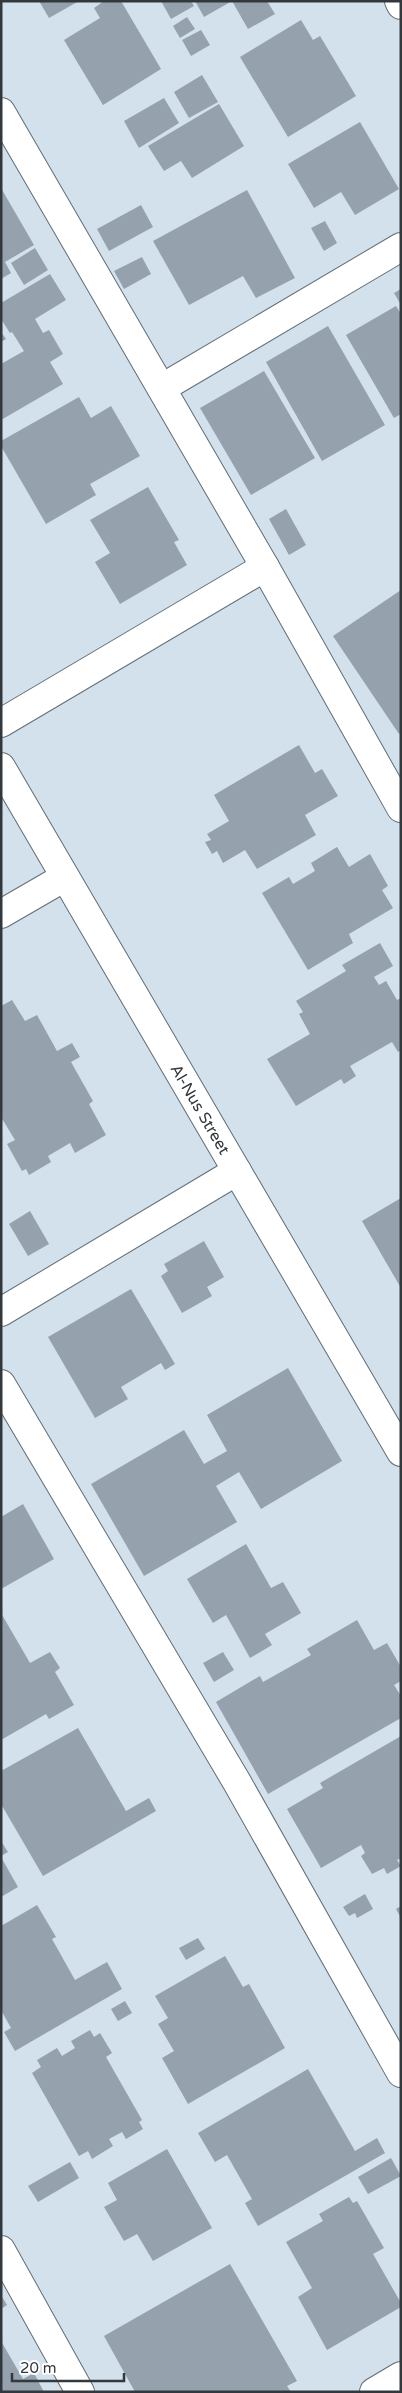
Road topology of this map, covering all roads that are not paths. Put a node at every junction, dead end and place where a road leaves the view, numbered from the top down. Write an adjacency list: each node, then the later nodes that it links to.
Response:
1 (399, 1): 2 (street)
2 (401, 5)
3 (1, 112): 5 (street)
4 (401, 247): 5 (street)
5 (162, 388): 6 (street)
6 (266, 567): 7 (street); 9 (street)
7 (1, 723)
8 (1, 767): 10 (street, Al-Nus Street)
9 (401, 808)
10 (65, 877): 11 (street); 12 (street, Al-Nus Street)
11 (1, 914)
12 (237, 1171): 13 (street); 15 (street, Al-Nus Street)
13 (1, 1312)
14 (1, 1384): 16 (street)
15 (401, 1452)
16 (401, 2074)
17 (1, 2250): 19 (street)
18 (401, 2376): 20 (street)
19 (80, 2392)
20 (374, 2392)

